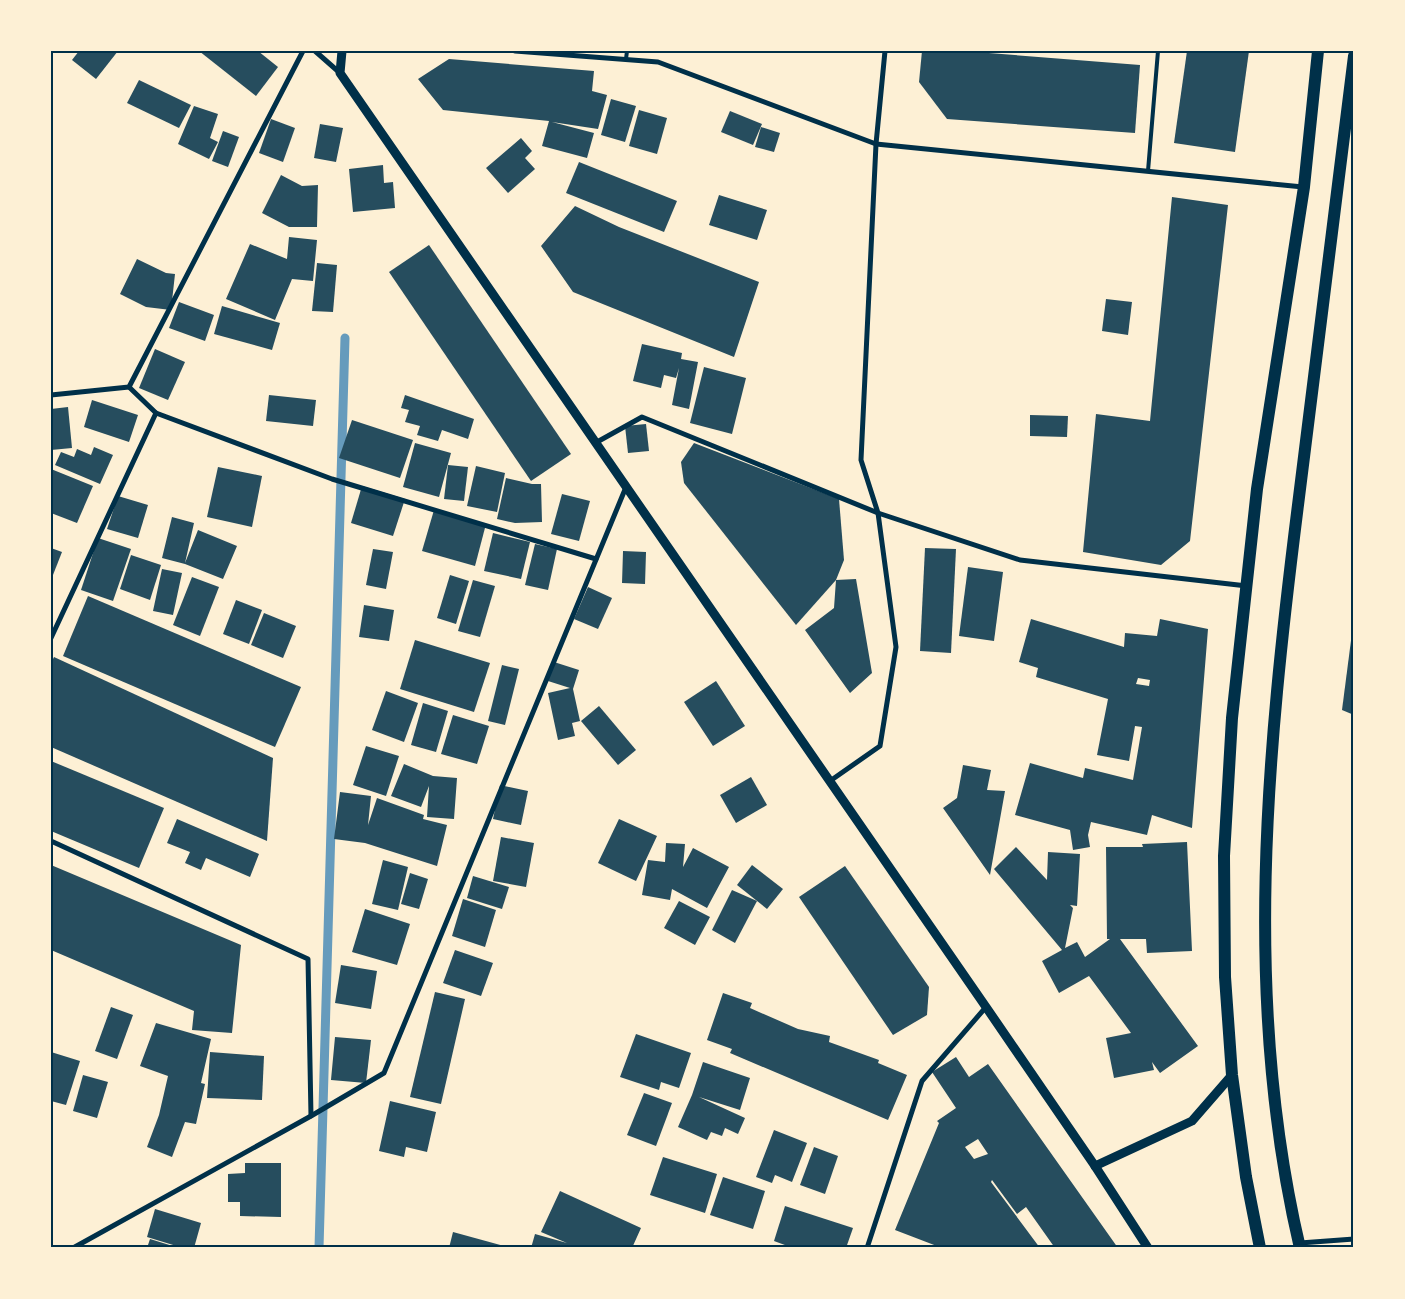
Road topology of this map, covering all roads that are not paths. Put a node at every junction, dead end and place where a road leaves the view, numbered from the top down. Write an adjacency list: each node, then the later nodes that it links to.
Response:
1 (303, 51): 15 (street)
2 (315, 51): 11 (street)
3 (342, 51): 11 (street)
4 (515, 51): 10 (street)
5 (627, 51): 10 (lane)
6 (885, 51): 12 (street)
7 (1158, 51): 13 (lane)
8 (1318, 51): 14 (main road)
9 (1354, 56): 31 (main road)
10 (626, 59): 12 (street)
11 (340, 73): 18 (street)
12 (876, 144): 13 (street); 20 (street)
13 (1148, 171): 14 (street)
14 (1304, 187): 22 (main road)
15 (129, 387): 16 (street); 17 (street)
16 (51, 395)
17 (156, 413): 21 (street); 23 (street)
18 (597, 442): 19 (street); 20 (street)
19 (626, 487): 21 (street); 24 (street)
20 (878, 513): 22 (street); 24 (street)
21 (596, 558): 28 (street)
22 (1247, 586): 27 (main road)
23 (51, 638)
24 (830, 781): 26 (street)
25 (51, 841): 28 (street)
26 (986, 1007): 29 (street); 33 (street)
27 (1232, 1075): 29 (street); 35 (main road)
28 (312, 1115): 32 (street)
29 (1095, 1166): 34 (street)
30 (1354, 1239): 31 (street)
31 (1300, 1245)
32 (73, 1248)
33 (867, 1248)
34 (1148, 1248)
35 (1260, 1248)

